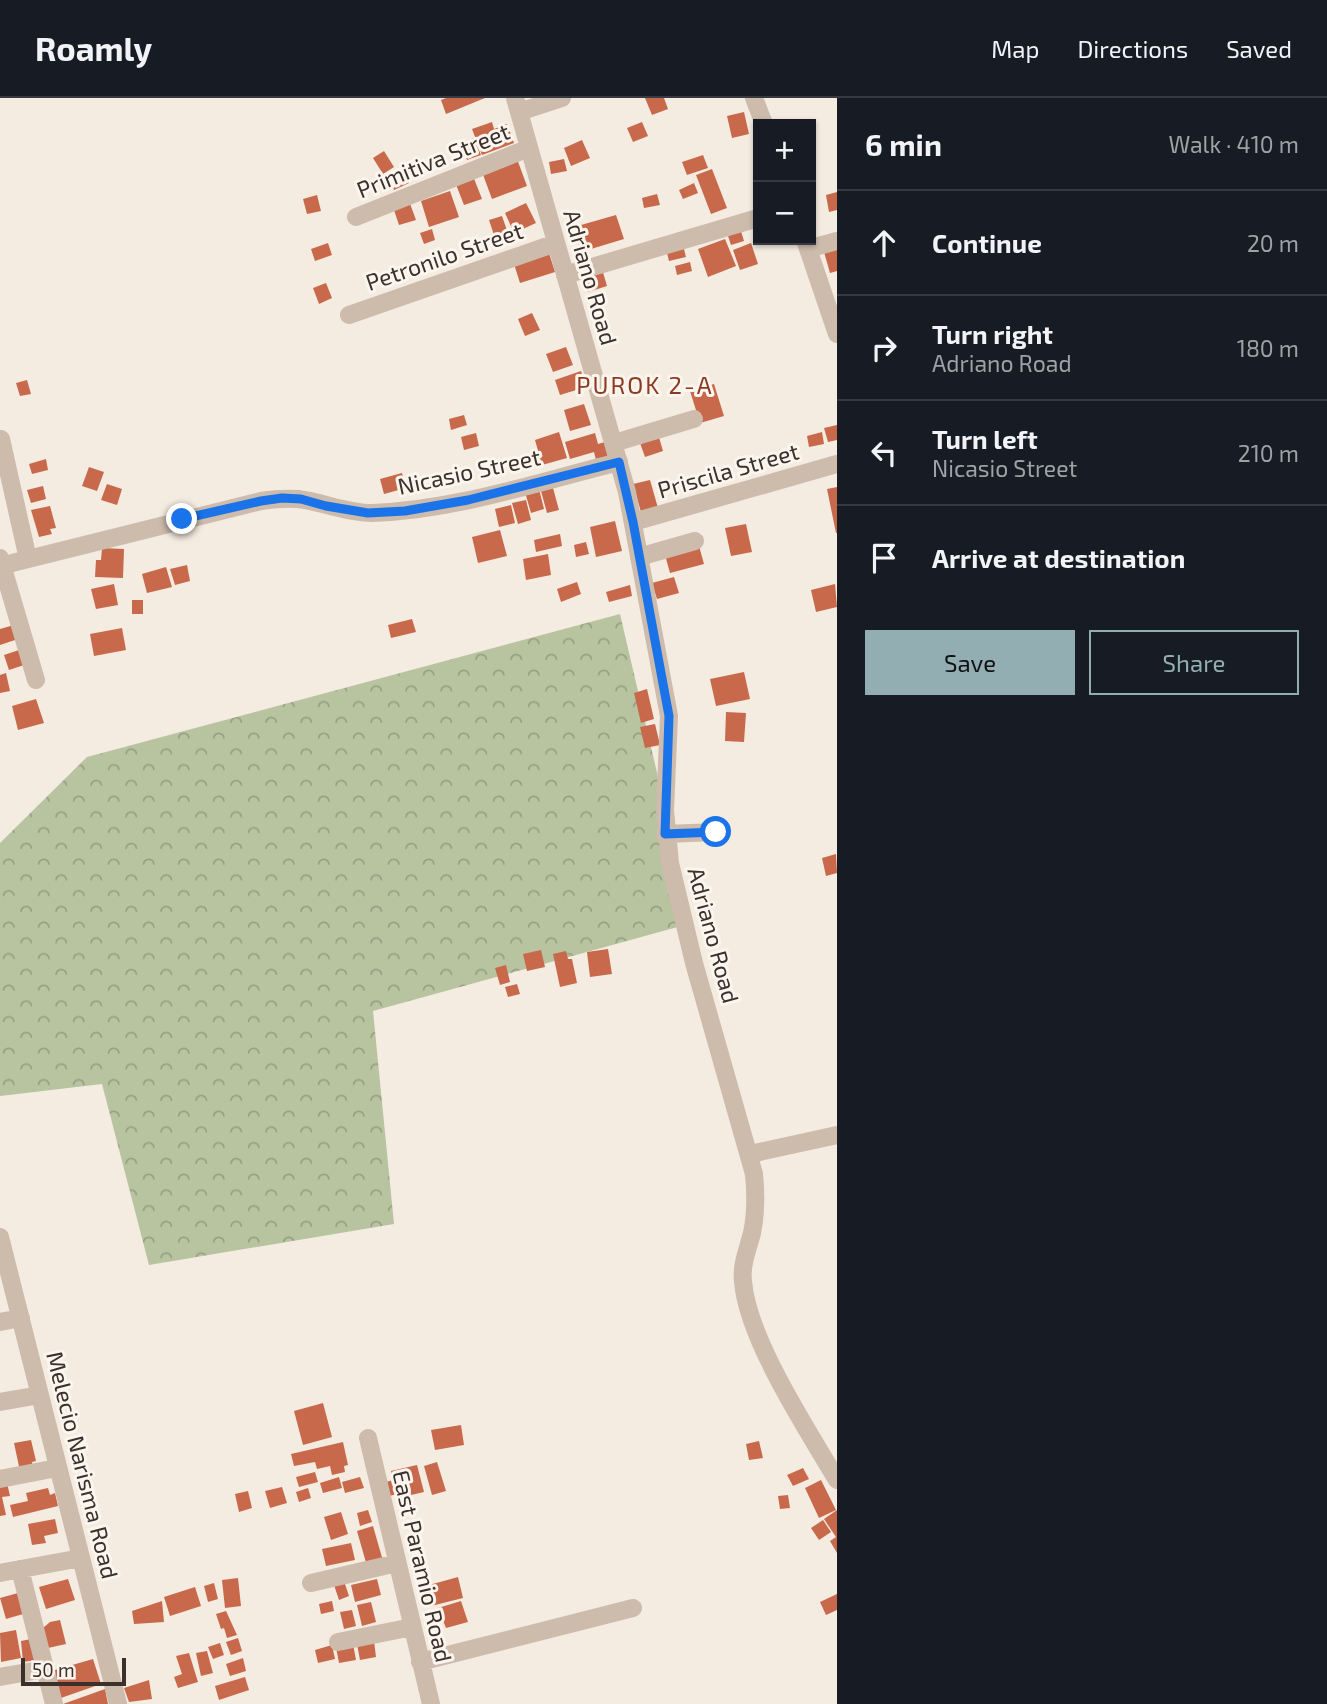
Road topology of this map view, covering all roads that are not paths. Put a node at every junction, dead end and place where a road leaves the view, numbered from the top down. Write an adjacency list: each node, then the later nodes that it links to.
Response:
1 (562, 98): 3 (street)
2 (754, 98): 4 (street)
3 (517, 105): 5 (street, Adriano Road)
4 (762, 119)
5 (529, 148): 6 (street, Primitiva Street); 9 (street, Adriano Road)
6 (356, 217)
7 (753, 219): 12 (street)
8 (837, 241): 10 (street)
9 (556, 243): 12 (street, Adriano Road); 13 (street, Petronilo Street)
10 (816, 244)
11 (806, 245): 14 (street)
12 (565, 275): 17 (street, Adriano Road)
13 (349, 315)
14 (837, 334)
15 (694, 419): 17 (street)
16 (1, 439): 23 (street)
17 (614, 443): 18 (street, Adriano Road)
18 (619, 462): 20 (street, Adriano Road); 23 (street, Nicasio Street)
19 (837, 464): 20 (street, Priscila Street)
20 (633, 522): 22 (street, Adriano Road)
21 (695, 541): 22 (street)
22 (639, 557): 27 (street, Adriano Road)
23 (28, 559): 24 (street, Nicasio Street)
24 (1, 563): 25 (street)
25 (36, 680)
26 (716, 832): 27 (street)
27 (665, 834): 29 (street, Adriano Road)
28 (837, 1135): 29 (street)
29 (750, 1154): 38 (street, Adriano Road)
30 (1, 1242): 31 (street, Melecio Narisma Road)
31 (21, 1318): 32 (street); 33 (street, Melecio Narisma Road)
32 (0, 1322)
33 (40, 1395): 34 (street); 36 (street, Melecio Narisma Road)
34 (0, 1402)
35 (368, 1438): 40 (street, East Paramio Road)
36 (57, 1468): 37 (street); 39 (street, Melecio Narisma Road)
37 (0, 1479)
38 (837, 1480)
39 (81, 1558): 41 (street); 51 (street, Melecio Narisma Road)
40 (397, 1563): 43 (street); 45 (street, East Paramio Road)
41 (20, 1569): 42 (street); 48 (street)
42 (0, 1573)
43 (311, 1583)
44 (633, 1608): 47 (street)
45 (412, 1627): 46 (street); 47 (street, East Paramio Road)
46 (338, 1642)
47 (420, 1662): 52 (street, East Paramio Road)
48 (45, 1669): 49 (street); 50 (street)
49 (0, 1678)
50 (54, 1704)
51 (118, 1704)
52 (430, 1704)

